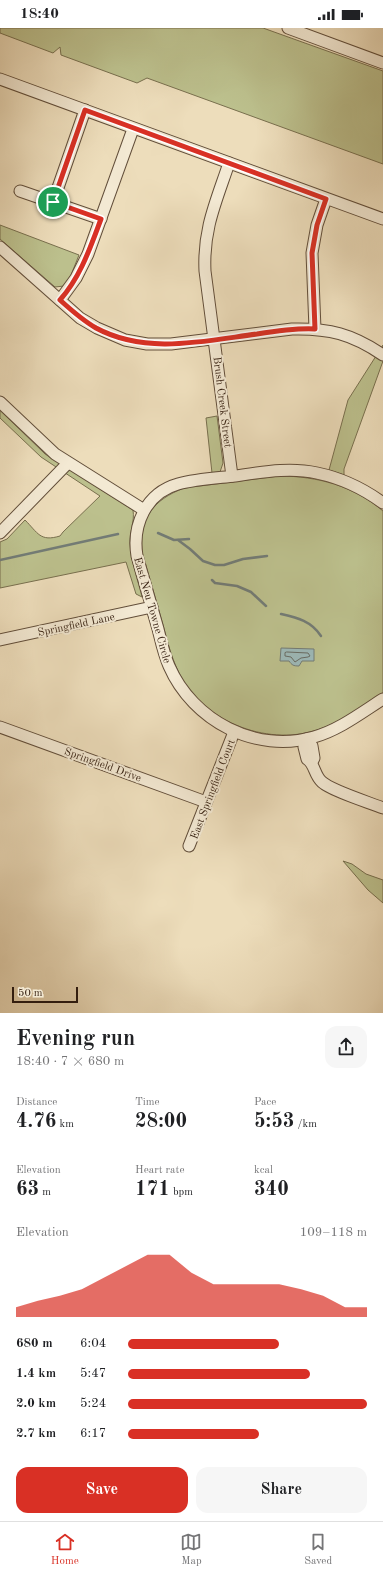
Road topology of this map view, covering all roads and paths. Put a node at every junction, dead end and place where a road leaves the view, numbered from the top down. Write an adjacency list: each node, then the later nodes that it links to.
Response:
1 (288, 28): 2 (street)
2 (383, 62)
3 (0, 79): 4 (street)
4 (85, 110): 5 (street); 9 (street)
5 (133, 129): 6 (street); 10 (street)
6 (229, 163): 8 (street); 15 (street, Brush Creek Street)
7 (20, 191): 9 (street)
8 (326, 199): 11 (street); 14 (street)
9 (53, 202): 10 (street)
10 (101, 219): 13 (street)
11 (383, 219)
12 (0, 247): 13 (street)
13 (60, 300): 15 (street)
14 (315, 329): 15 (street); 16 (street)
15 (215, 340): 19 (street, Brush Creek Street)
16 (383, 355)
17 (0, 402): 18 (street)
18 (68, 463): 21 (street); 22 (street)
19 (232, 476): 20 (street); 21 (street)
20 (383, 503)
21 (144, 510): 23 (street, East Neu Towne Circle)
22 (0, 533)
23 (152, 607): 24 (street, Springfield Lane); 27 (street, East Neu Towne Circle)
24 (0, 640)
25 (383, 699): 28 (street, East Neu Towne Circle)
26 (0, 727): 29 (street, Springfield Drive)
27 (234, 732): 28 (street, East Neu Towne Circle); 29 (street, East Springfield Court)
28 (307, 739): 30 (street)
29 (206, 802): 31 (street, East Springfield Court)
30 (383, 808)
31 (189, 846)

